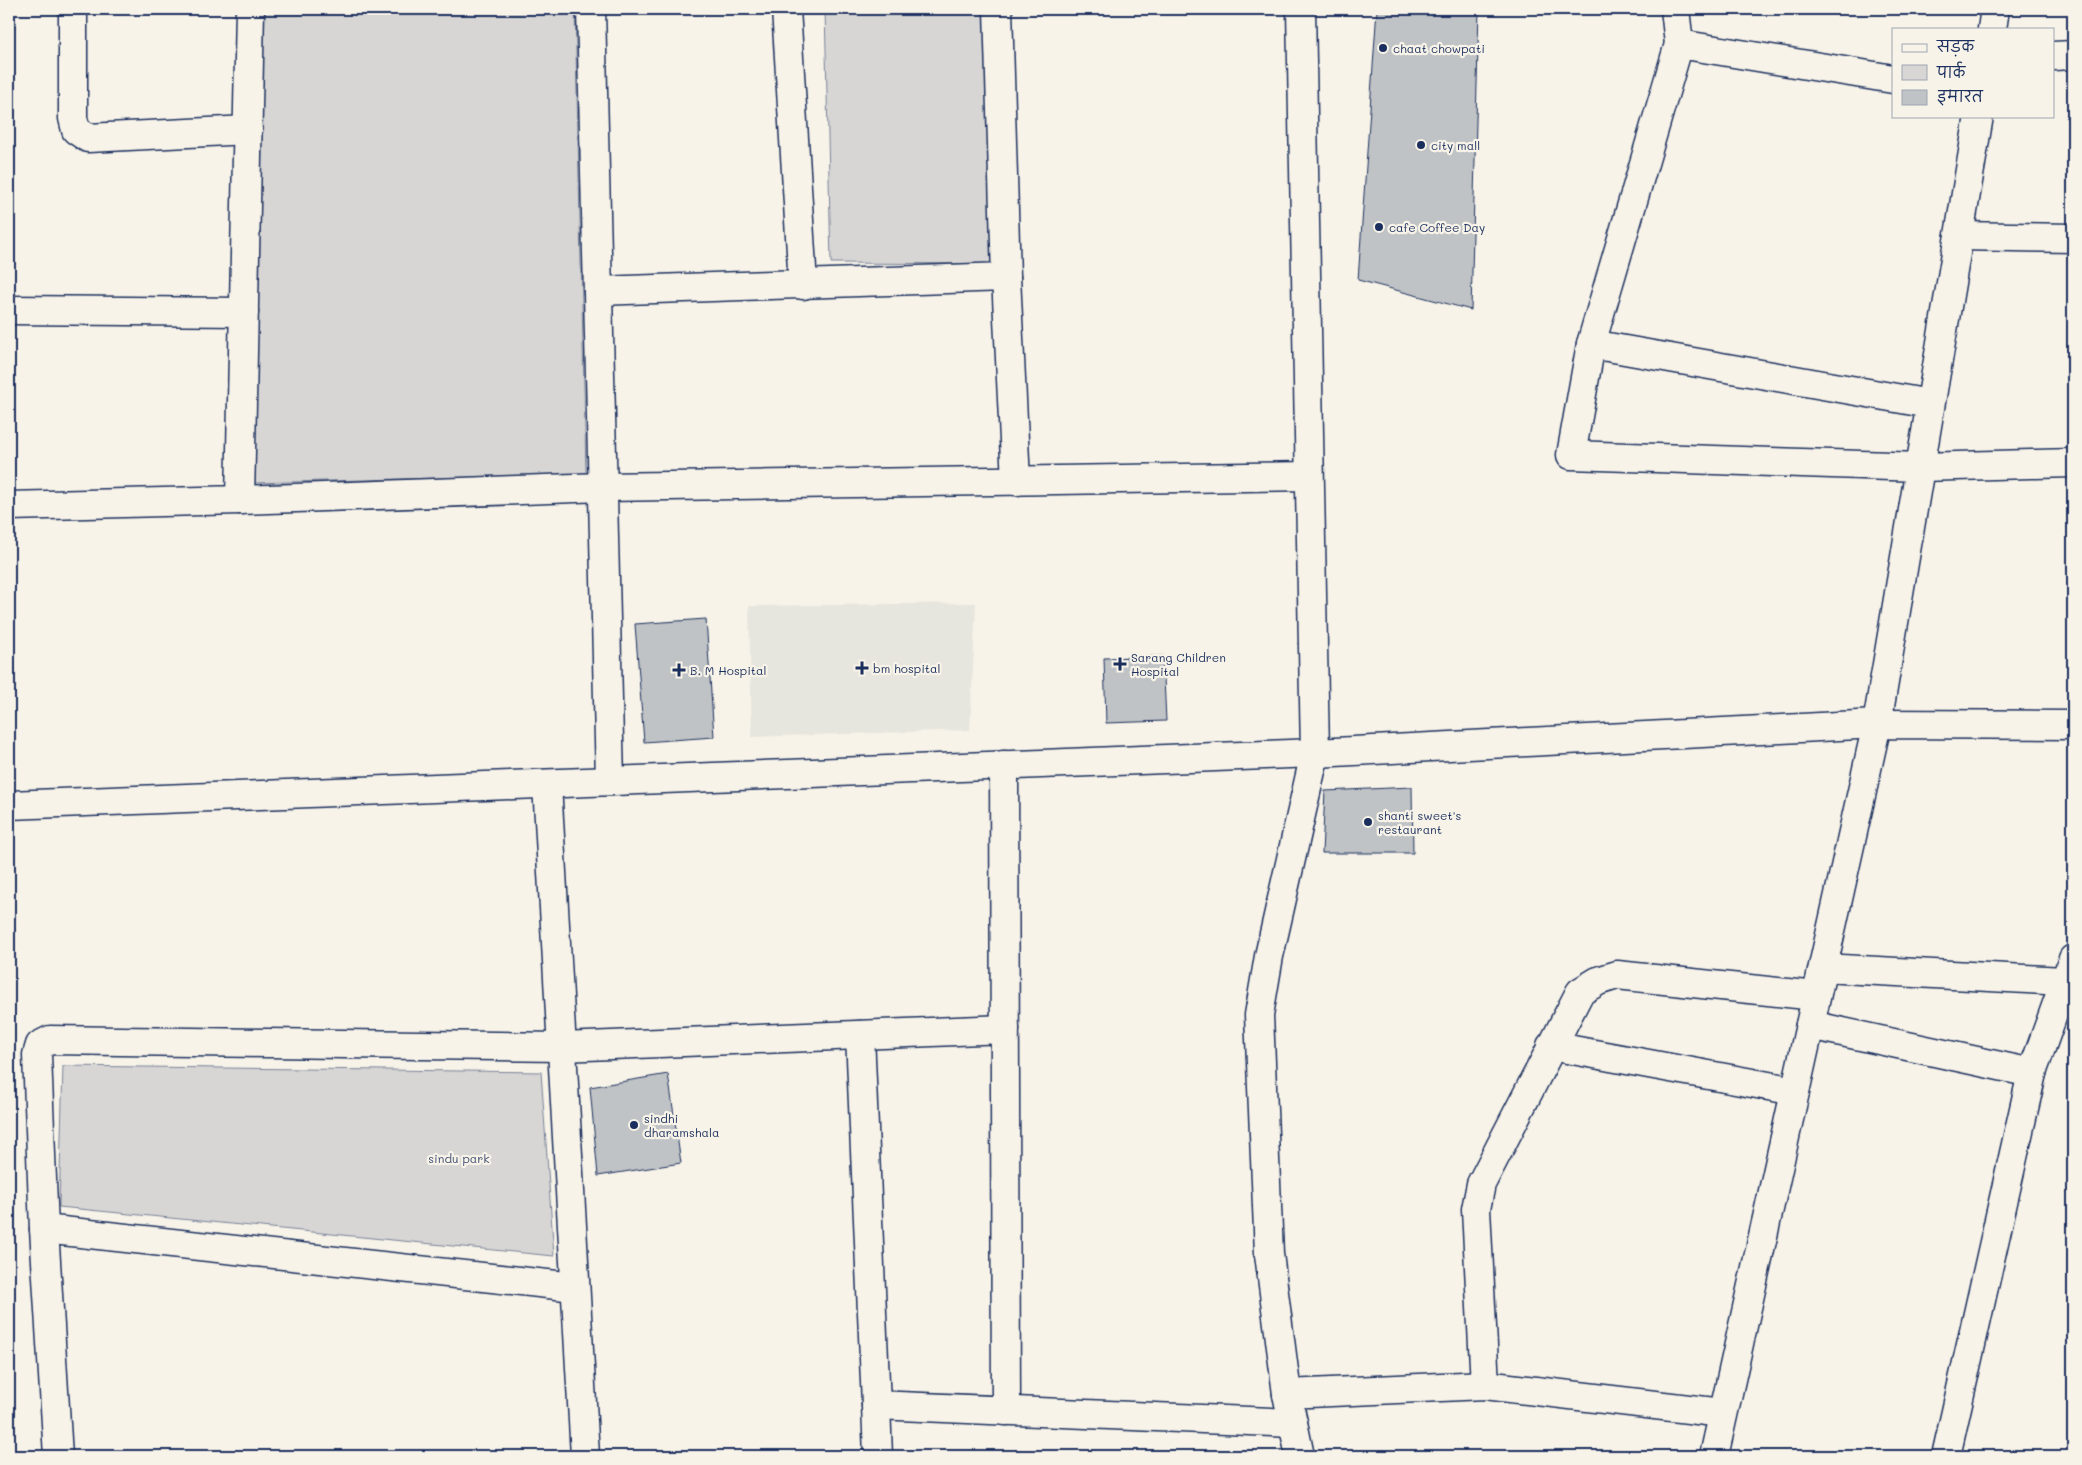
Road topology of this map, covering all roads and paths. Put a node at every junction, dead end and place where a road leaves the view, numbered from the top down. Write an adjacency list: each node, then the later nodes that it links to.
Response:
1 (73, 9): 15 (street)
2 (250, 9): 15 (street)
3 (591, 9): 20 (street)
4 (786, 9): 19 (street)
5 (998, 9): 18 (street)
6 (1301, 9): 27 (street)
7 (1675, 9): 10 (street)
8 (1995, 9): 9 (street)
9 (1992, 28)
10 (1679, 44): 13 (street); 23 (street)
11 (2073, 55): 12 (street)
12 (2054, 56)
13 (1892, 79)
14 (1979, 118): 16 (street)
15 (248, 130): 22 (street)
16 (1959, 236): 17 (street); 24 (street)
17 (2073, 238)
18 (1006, 278): 19 (street); 28 (street)
19 (803, 285): 20 (street)
20 (598, 291): 29 (street)
21 (9, 310): 22 (street)
22 (244, 312): 30 (street)
23 (1591, 344): 24 (street); 26 (street)
24 (1930, 404): 26 (street)
25 (2073, 463): 26 (street)
26 (1920, 467): 32 (street)
27 (1310, 476): 28 (street); 34 (street)
28 (1016, 481): 29 (street)
29 (603, 487): 30 (street); 36 (street)
30 (240, 500): 31 (street)
31 (9, 506)
32 (1877, 724): 33 (street); 34 (street); 39 (street)
33 (2073, 725)
34 (1315, 753): 35 (street); 52 (street)
35 (1004, 765): 36 (street); 43 (street)
36 (610, 781): 37 (street)
37 (547, 784): 38 (street); 46 (street)
38 (9, 805)
39 (1823, 968): 40 (street); 41 (street)
40 (2069, 970): 47 (street)
41 (1816, 996): 42 (street); 45 (street)
42 (1810, 1025): 47 (street); 48 (street)
43 (1004, 1029): 44 (street); 54 (street)
44 (860, 1035): 46 (street); 53 (street)
45 (1551, 1046): 48 (street); 51 (street)
46 (562, 1047): 49 (street); 50 (street)
47 (2032, 1073): 62 (street)
48 (1795, 1091): 55 (street)
49 (44, 1229): 50 (street); 57 (street)
50 (575, 1287): 58 (street)
51 (1485, 1385): 52 (street); 55 (street)
52 (1287, 1394): 56 (street)
53 (876, 1405): 54 (street); 59 (street)
54 (1006, 1411): 56 (street)
55 (1723, 1413): 61 (street)
56 (1293, 1423): 60 (street)
57 (58, 1456)
58 (585, 1456)
59 (878, 1456)
60 (1300, 1456)
61 (1714, 1456)
62 (1946, 1456)

